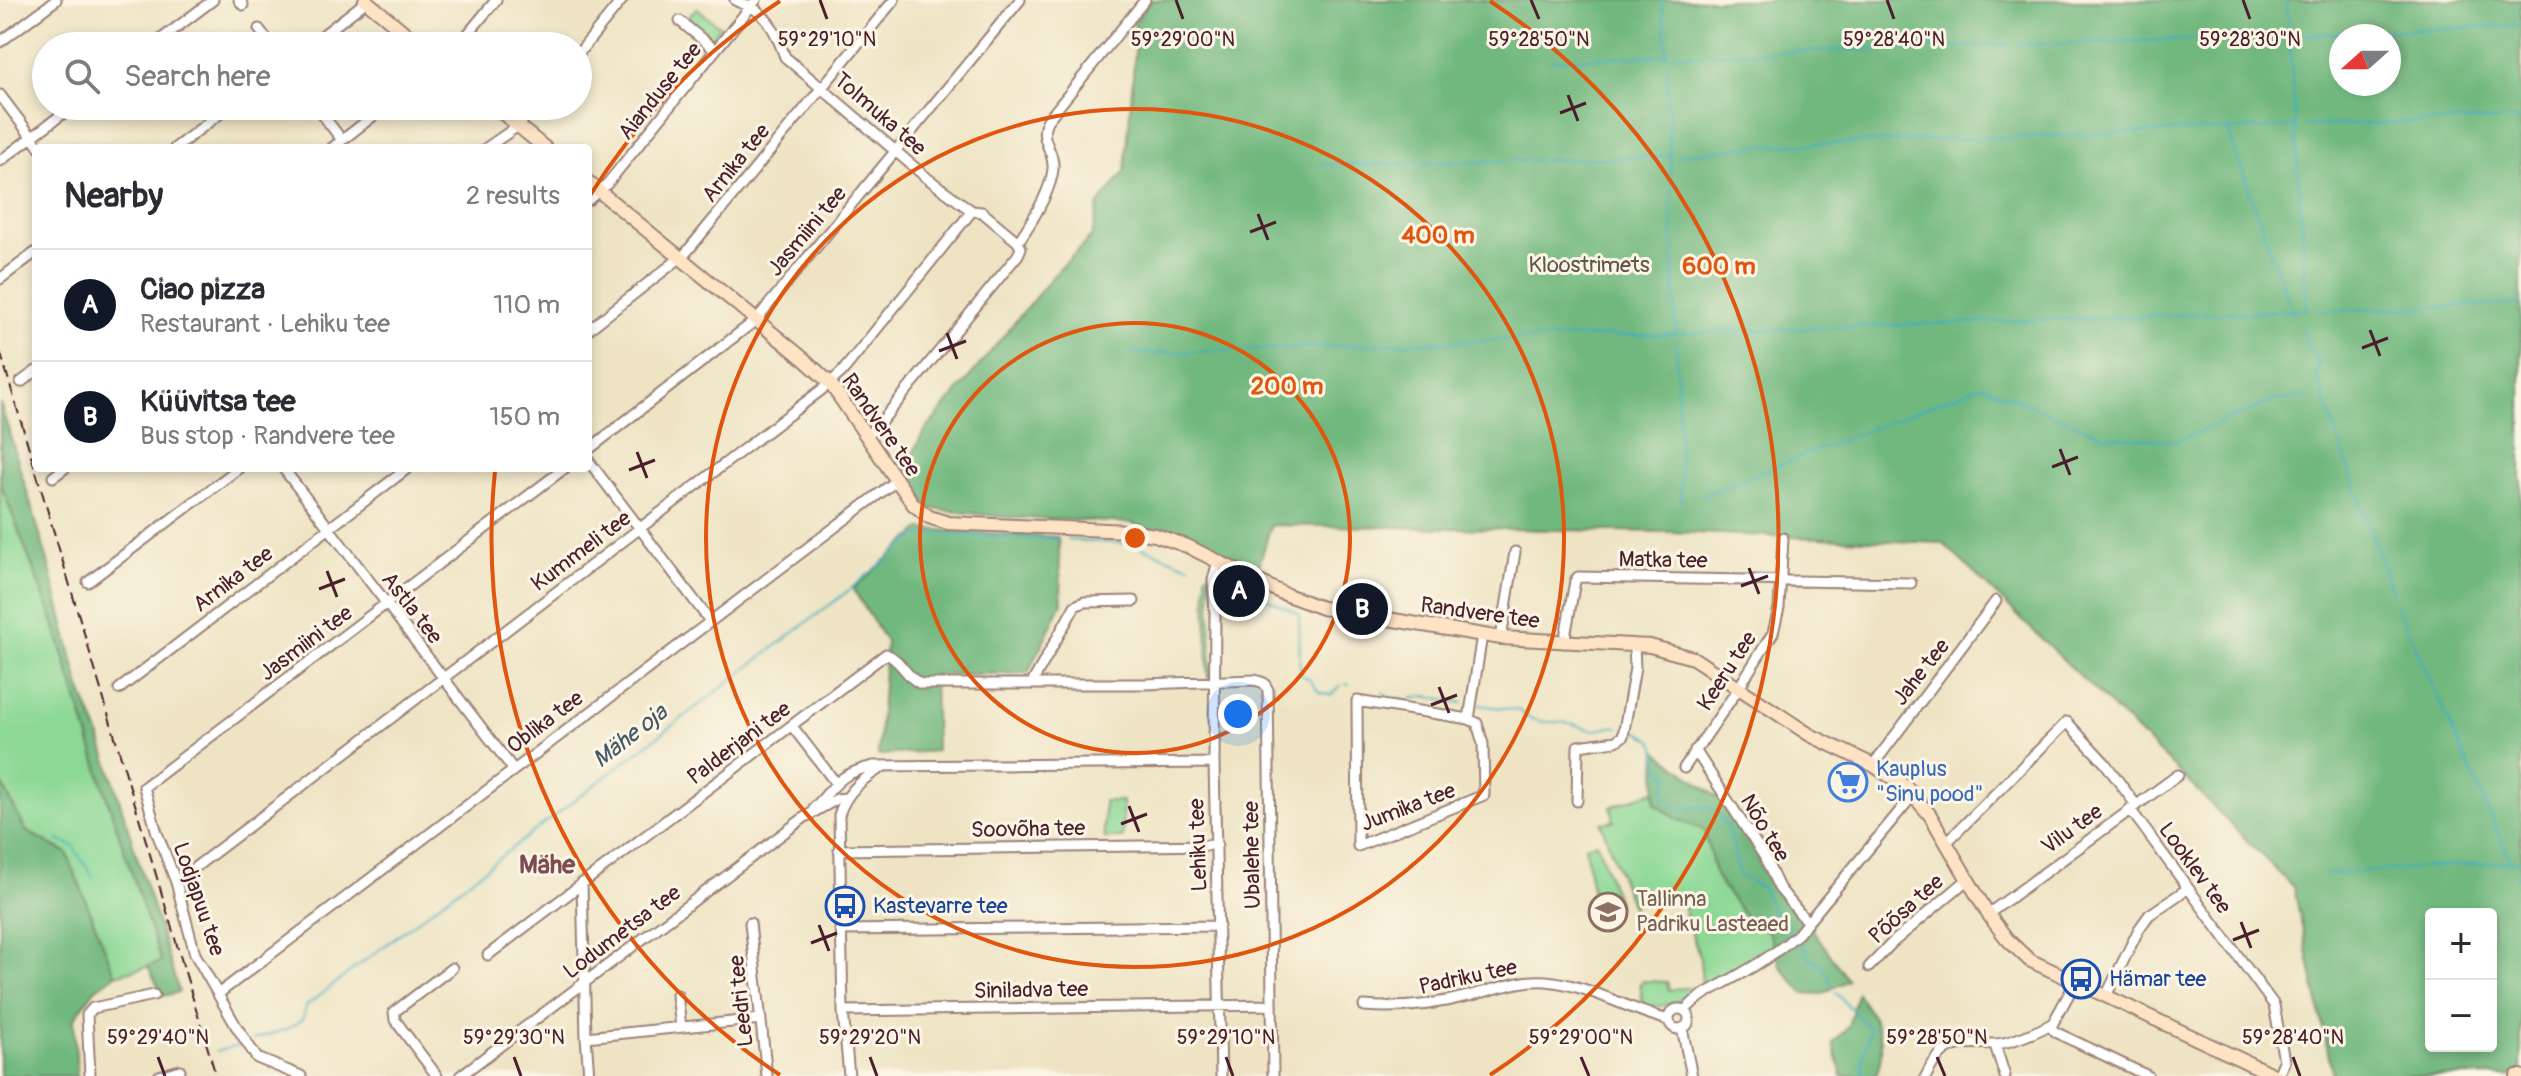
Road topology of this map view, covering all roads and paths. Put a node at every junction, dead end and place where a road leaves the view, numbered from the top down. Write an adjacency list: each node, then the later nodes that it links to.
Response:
1 (56, 0): 19 (street)
2 (213, 0): 13 (street)
3 (496, 0): 17 (street)
4 (622, 0): 18 (street)
5 (735, 0): 10 (street, Tolmuka tee)
6 (894, 0): 21 (street, Arnika tee)
7 (1020, 0): 36 (street, Jasmiini tee)
8 (1145, 0): 42 (street)
9 (367, 1): 15 (street); 16 (main road)
10 (754, 3): 20 (street, Aianduse tee); 21 (street, Tolmuka tee)
11 (680, 21): 20 (street)
12 (259, 29): 14 (street)
13 (171, 32)
14 (261, 32)
15 (327, 32)
16 (404, 32)
17 (470, 32)
18 (592, 37)
19 (0, 42)
20 (715, 50): 39 (street, Aianduse tee)
21 (822, 88): 36 (street, Tolmuka tee); 44 (street, Arnika tee)
22 (0, 95): 30 (street)
23 (54, 120): 30 (street)
24 (212, 120): 33 (street)
25 (327, 120): 31 (street)
26 (369, 120): 31 (street)
27 (511, 120): 29 (main road)
28 (523, 120): 29 (street)
29 (518, 126): 34 (street); 35 (main road)
30 (32, 137): 32 (street); 37 (street)
31 (343, 141)
32 (37, 144)
33 (180, 144)
34 (492, 144)
35 (540, 144)
36 (896, 151): 41 (street, Tolmuka tee); 46 (street, Jasmiini tee)
37 (0, 161)
38 (592, 185): 39 (main road, Randvere tee)
39 (599, 191): 40 (street, Aianduse tee); 44 (main road, Randvere tee)
40 (592, 197)
41 (972, 211): 42 (street, Tolmuka tee); 50 (street, Kummeli tee)
42 (1018, 242): 51 (street)
43 (32, 255): 45 (street)
44 (681, 258): 46 (main road, Randvere tee); 47 (street, Arnika tee)
45 (0, 279)
46 (756, 320): 50 (main road, Randvere tee); 52 (street, Jasmiini tee)
47 (592, 327)
48 (32, 374): 49 (street)
49 (21, 382)
50 (830, 383): 51 (main road, Randvere tee); 62 (street, Kummeli tee)
51 (866, 436): 60 (main road, Randvere tee)
52 (592, 447)
53 (592, 465): 62 (street)
54 (60, 472): 59 (street)
55 (234, 472): 68 (street)
56 (286, 472): 61 (street, Astla tee)
57 (403, 472): 61 (street, Arnika tee)
58 (560, 472): 73 (street, Jasmiini tee)
59 (53, 477)
60 (896, 481): 65 (main road, Randvere tee); 75 (street, Oblika tee)
61 (329, 528): 73 (street, Astla tee); 84 (street, Arnika tee)
62 (640, 529): 75 (street); 80 (street, Kummeli tee)
63 (1783, 538): 67 (street, Keeru tee)
64 (1515, 552): 77 (street)
65 (1223, 564): 66 (main road, Randvere tee); 70 (street, Lehiku tee); 74 (street, Lehiku tee)
66 (1248, 576): 70 (main road); 76 (main road, Randvere tee)
67 (1783, 580): 69 (street, Matka tee); 78 (street, Matka tee); 83 (street, Keeru tee)
68 (88, 582)
69 (1911, 583)
70 (1220, 597): 74 (street, Lehiku tee)
71 (1134, 601): 82 (street)
72 (1996, 601): 89 (street, Jahe tee)
73 (386, 605): 80 (street, Astla tee); 95 (street, Jasmiini tee)
74 (1215, 613): 81 (street, Lehiku tee)
75 (710, 621): 92 (street, Oblika tee)
76 (1482, 635): 77 (main road, Randvere tee); 85 (street)
77 (1501, 638): 78 (main road, Randvere tee)
78 (1564, 643): 79 (main road, Randvere tee)
79 (1634, 645): 83 (main road, Randvere tee); 98 (street)
80 (443, 678): 92 (street, Astla tee); 107 (street, Kummeli tee)
81 (1215, 681): 82 (street, Palderjani tee); 88 (street, Lehiku tee); 124 (street, Ubalehe tee)
82 (1032, 683): 86 (street, Palderjani tee)
83 (1739, 686): 87 (street, Keeru tee); 89 (main road, Randvere tee)
84 (119, 689)
85 (1469, 719): 85 (street, Jumika tee)
86 (792, 726): 94 (street); 108 (street, Palderjani tee)
87 (1695, 750): 91 (street, Keeru tee); 111 (street, Nõo tee)
88 (1214, 763): 90 (street); 104 (street, Lehiku tee)
89 (1873, 765): 96 (main road, Randvere tee)
90 (883, 767): 94 (street); 97 (street)
91 (1684, 768)
92 (513, 769): 120 (street, Oblika tee)
93 (2178, 775): 100 (street, Vilu tee)
94 (835, 783): 97 (street); 97 (street); 102 (street)
95 (144, 787): 107 (street, Lodjapuu tee)
96 (1914, 794): 103 (main road, Randvere tee); 111 (street)
97 (843, 797): 99 (street); 101 (street)
98 (1577, 801)
99 (824, 806): 101 (street); 102 (street)
100 (2133, 807): 103 (street, Looklev tee); 109 (street, Looklev tee); 110 (street, Vilu tee)
101 (838, 813): 105 (street)
102 (805, 817): 118 (street, Lodumetsa tee)
103 (1946, 843): 106 (main road, Randvere tee)
104 (1217, 845): 105 (street, Soovõha tee); 113 (street, Lehiku tee)
105 (839, 850): 114 (street)
106 (1967, 880): 110 (main road, Randvere tee); 116 (street, Põõsa tee)
107 (176, 882): 120 (street, Lodjapuu tee)
108 (582, 883): 115 (street, Palderjani tee); 118 (street)
109 (2187, 889): 123 (street); 151 (street, Looklev tee)
110 (1988, 914): 119 (main road, Randvere tee)
111 (1807, 922): 127 (street)
112 (750, 923): 129 (street, Leedri tee)
113 (1219, 926): 114 (street); 125 (street, Lehiku tee)
114 (840, 930): 128 (street)
115 (488, 955)
116 (1869, 967)
117 (452, 968): 140 (street)
118 (585, 982): 134 (street); 141 (street, Lodumetsa tee)
119 (2075, 983): 123 (main road, Randvere tee); 131 (street)
120 (218, 994): 139 (street, Lodjapuu tee)
121 (154, 995): 137 (street)
122 (677, 995): 132 (street)
123 (2106, 996): 151 (main road, Randvere tee)
124 (1272, 1005): 125 (street); 146 (street, Ubalehe tee)
125 (1220, 1006): 128 (street, Siniladva tee); 145 (street, Lehiku tee)
126 (1364, 1006): 130 (street, Padriku tee)
127 (1685, 1010): 130 (street); 133 (street)
128 (843, 1011): 144 (street)
129 (761, 1019): 132 (street); 143 (street, Leedri tee)
130 (1669, 1020): 133 (street)
131 (2049, 1025): 135 (street); 150 (street)
132 (681, 1027): 134 (street)
133 (1682, 1028): 147 (street)
134 (586, 1037): 142 (street)
135 (1995, 1045): 148 (street); 149 (street)
136 (180, 1070): 138 (street)
137 (90, 1076)
138 (159, 1076)
139 (301, 1076)
140 (437, 1076)
141 (460, 1076)
142 (589, 1076)
143 (767, 1076)
144 (849, 1076)
145 (1221, 1076)
146 (1273, 1076)
147 (1692, 1076)
148 (1926, 1076)
149 (2005, 1076)
150 (2148, 1076)
151 (2277, 1076)

